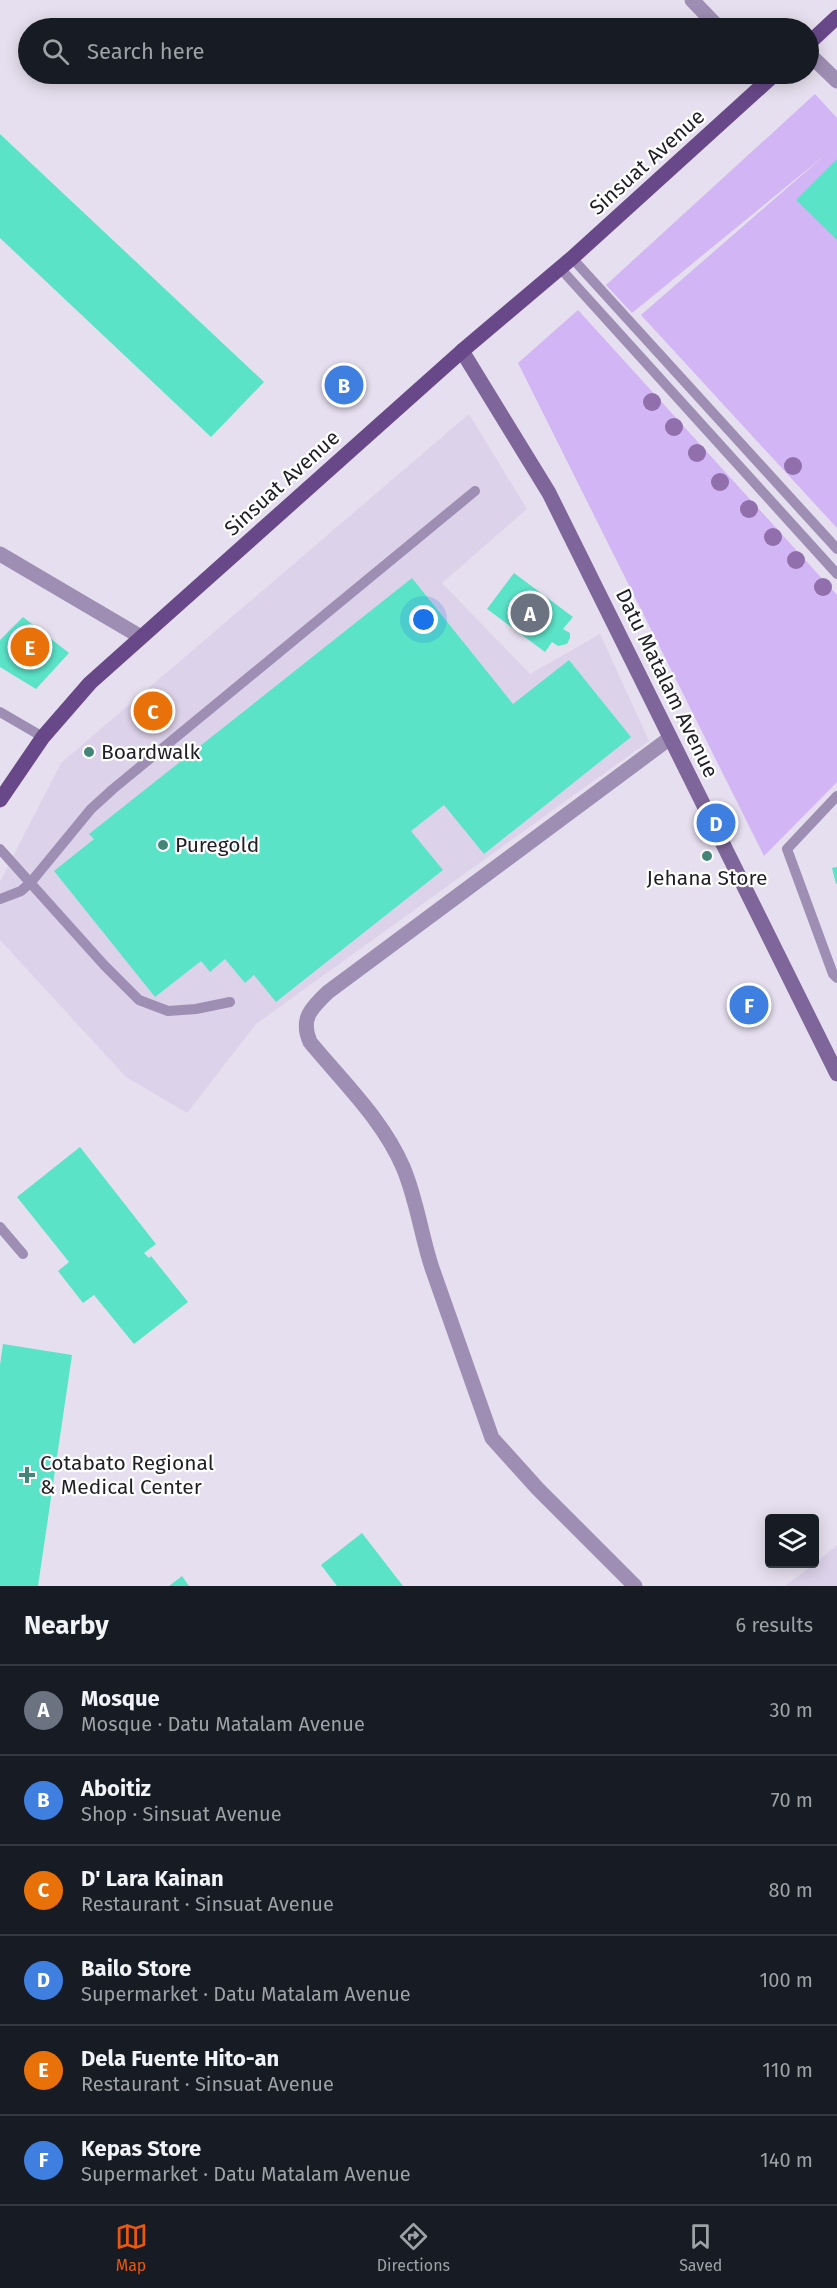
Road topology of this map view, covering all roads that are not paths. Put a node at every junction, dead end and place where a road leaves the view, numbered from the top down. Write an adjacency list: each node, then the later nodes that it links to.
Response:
1 (692, 0): 3 (street)
2 (837, 17): 4 (main road)
3 (709, 18)
4 (819, 34)
5 (819, 64): 6 (street)
6 (837, 81)
7 (759, 84): 8 (main road, Sinsuat Avenue)
8 (572, 258): 9 (main road, Sinsuat Avenue); 12 (lane)
9 (560, 268): 10 (main road, Sinsuat Avenue); 14 (lane)
10 (462, 351): 15 (main road, Sinsuat Avenue); 18 (main road, Datu Matalam Avenue)
11 (475, 490): 22 (lane)
12 (837, 549)
13 (0, 554): 15 (street)
14 (837, 574)
15 (141, 637): 17 (main road, Sinsuat Avenue)
16 (0, 712): 17 (lane)
17 (43, 737): 20 (main road, Sinsuat Avenue)
18 (670, 738): 26 (main road, Datu Matalam Avenue); 29 (street)
19 (837, 796): 24 (lane)
20 (0, 800)
21 (0, 849): 22 (lane)
22 (31, 882): 23 (lane); 25 (lane)
23 (0, 898)
24 (837, 978)
25 (230, 1002)
26 (837, 1074)
27 (0, 1227): 28 (lane)
28 (23, 1254)
29 (635, 1586)

